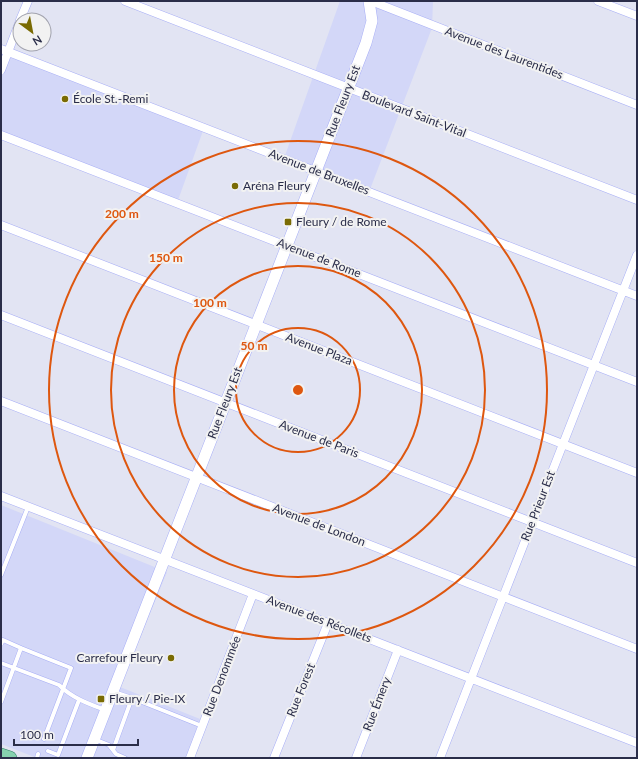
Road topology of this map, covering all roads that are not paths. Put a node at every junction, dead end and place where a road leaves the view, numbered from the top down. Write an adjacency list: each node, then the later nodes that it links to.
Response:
1 (28, 1): 5 (street)
2 (125, 1): 10 (street, Boulevard Saint-Vital)
3 (370, 1): 10 (street, Rue Fleury Est); 11 (street, Avenue des Laurentides)
4 (598, 1): 6 (street)
5 (23, 12)
6 (637, 16)
7 (12, 35): 8 (street)
8 (4, 50): 9 (street); 13 (street, Avenue de Bruxelles)
9 (1, 70)
10 (348, 88): 13 (street, Rue Fleury Est); 14 (street, Boulevard Saint-Vital)
11 (637, 105)
12 (1, 135): 16 (street, Avenue de Rome)
13 (316, 171): 16 (street, Rue Fleury Est); 18 (street, Avenue de Bruxelles)
14 (637, 200)
15 (1, 225): 21 (street, Avenue Plaza)
16 (287, 246): 21 (street, Rue Fleury Est); 22 (street, Avenue de Rome)
17 (637, 255): 18 (street, Rue Prieur Est)
18 (623, 291): 19 (street, Avenue de Bruxelles); 22 (street, Rue Prieur Est)
19 (637, 296)
20 (1, 315): 25 (street, Avenue de Paris)
21 (256, 324): 25 (street, Rue Fleury Est); 26 (street, Avenue Plaza)
22 (594, 365): 23 (street, Avenue de Rome); 26 (street, Rue Prieur Est)
23 (637, 382)
24 (1, 401): 28 (street, Avenue de London)
25 (226, 403): 28 (street, Rue Fleury Est); 31 (street, Avenue de Paris)
26 (563, 444): 27 (street, Avenue Plaza); 31 (street, Rue Prieur Est)
27 (637, 473)
28 (196, 477): 32 (street, Rue Fleury Est); 36 (street, Avenue de London)
29 (1, 496): 30 (street, Avenue des Récollets)
30 (28, 507): 32 (street, Avenue des Récollets); 34 (lane)
31 (532, 522): 33 (street, Avenue de Paris); 36 (street, Rue Prieur Est)
32 (164, 560): 35 (street, Avenue des Récollets); 46 (street, Rue Fleury Est)
33 (637, 563)
34 (1, 575)
35 (253, 594): 37 (street, Avenue des Récollets); 51 (street, Rue Denommée)
36 (503, 597): 40 (street, Avenue de London); 44 (street, Rue Prieur Est)
37 (328, 623): 41 (street, Avenue des Récollets); 62 (street, Rue Forest)
38 (1, 644): 39 (lane)
39 (21, 648): 43 (lane); 45 (lane)
40 (637, 649)
41 (398, 650): 44 (street, Avenue des Récollets); 63 (street, Rue Émery)
42 (1, 663): 43 (lane)
43 (13, 668): 45 (lane); 49 (lane)
44 (471, 678): 54 (street, Avenue des Récollets); 64 (street, Rue Prieur Est)
45 (63, 689): 48 (lane); 52 (lane)
46 (113, 691): 47 (lane); 50 (street, Rue Fleury Est)
47 (132, 698): 51 (lane); 55 (lane)
48 (79, 700): 50 (lane); 56 (lane)
49 (1, 702)
50 (106, 710): 53 (street, Rue Fleury Est)
51 (202, 726): 61 (street, Rue Denommée)
52 (44, 739)
53 (94, 739): 55 (lane); 59 (street, Rue Fleury Est)
54 (637, 743)
55 (112, 750): 60 (lane)
56 (48, 751)
57 (1, 754): 58 (main road)
58 (10, 758)
59 (87, 758)
60 (125, 758)
61 (190, 758)
62 (274, 758)
63 (356, 758)
64 (440, 758)

